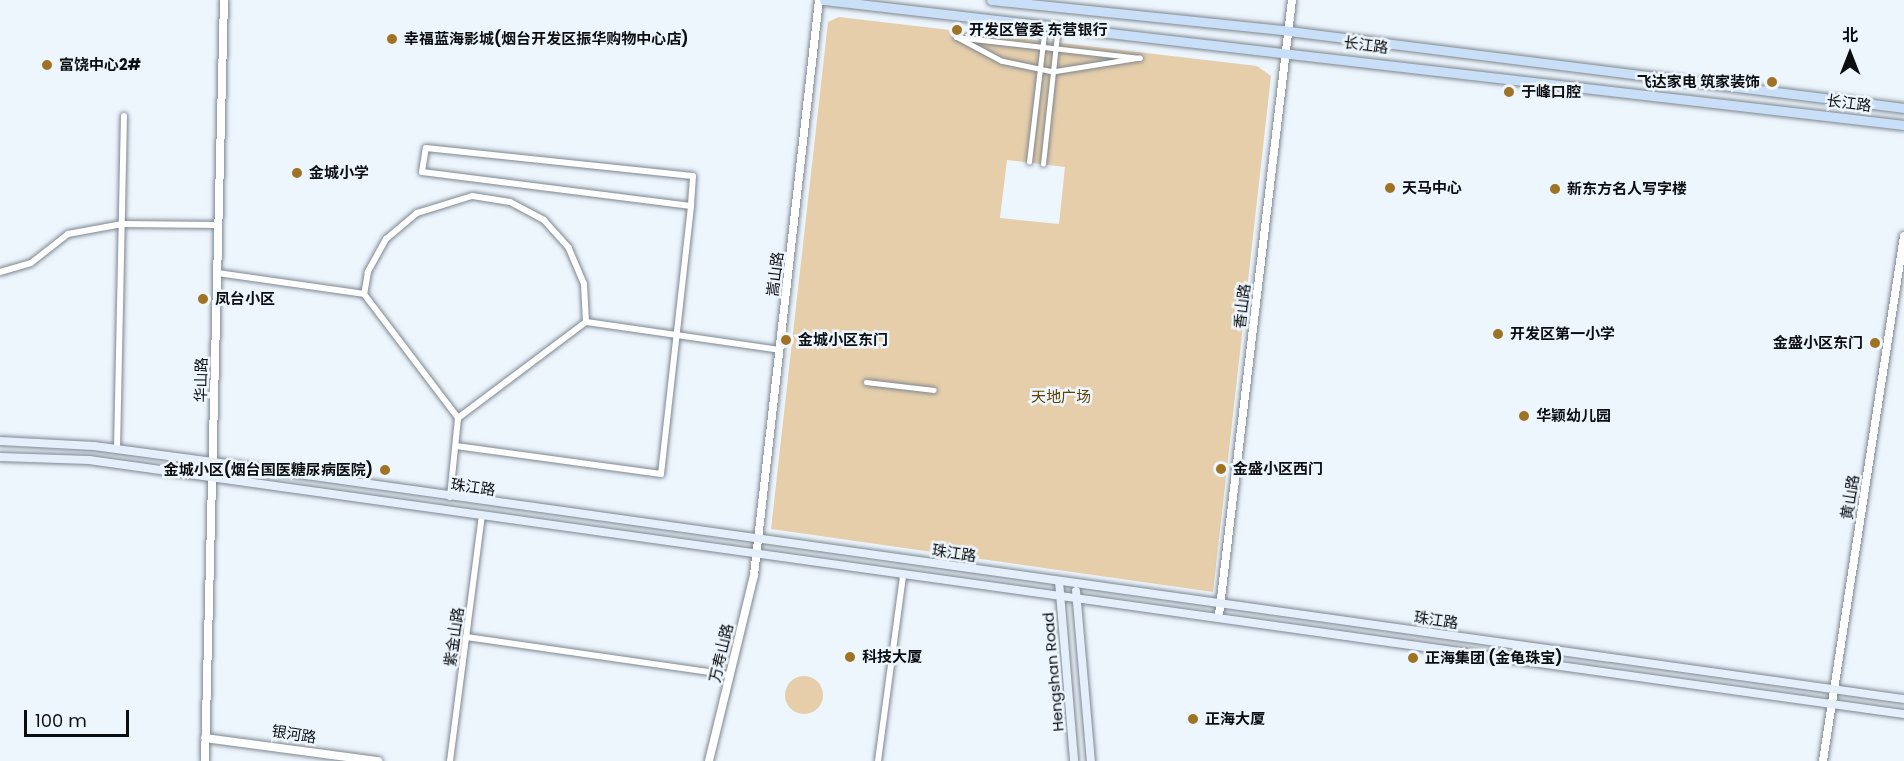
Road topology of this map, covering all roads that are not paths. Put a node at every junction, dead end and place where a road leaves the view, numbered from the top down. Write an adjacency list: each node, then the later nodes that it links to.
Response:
1 (224, 0): 19 (street, 华山路)
2 (819, 0): 26 (street, 嵩山路)
3 (824, 0): 9 (main road, 长江路)
4 (991, 0): 6 (main road, 长江路)
5 (1292, 0): 6 (street, 香山路)
6 (1289, 31): 9 (street, 香山路); 12 (main road, 长江路)
7 (1044, 34): 10 (street)
8 (1057, 36): 11 (street)
9 (1286, 51): 14 (main road, 长江路); 45 (street, 香山路)
10 (1040, 71): 11 (street); 11 (street); 15 (street)
11 (1053, 72): 16 (street)
12 (1904, 108)
13 (124, 116): 18 (street)
14 (1904, 125)
15 (1029, 162)
16 (1043, 164)
17 (691, 206): 17 (street); 25 (street)
18 (122, 224): 19 (street); 21 (street); 32 (street)
19 (218, 225): 22 (street, 华山路)
20 (1904, 236): 49 (street, 黄山路)
21 (0, 272)
22 (217, 273): 23 (street); 34 (street, 华山路)
23 (364, 294): 24 (street); 29 (street)
24 (586, 322): 25 (street); 29 (street)
25 (677, 336): 26 (street); 31 (street)
26 (780, 350): 38 (street, 嵩山路)
27 (866, 382): 28 (street)
28 (934, 390)
29 (458, 418): 31 (street)
30 (0, 441): 32 (main road, 珠江路)
31 (456, 446): 36 (street)
32 (117, 449): 34 (main road, 珠江路)
33 (0, 457): 35 (main road)
34 (213, 462): 35 (street, 华山路); 36 (main road, 珠江路)
35 (212, 478): 37 (main road); 53 (street, 华山路)
36 (450, 497): 38 (main road, 珠江路)
37 (483, 516): 39 (main road); 47 (street, 紫金山路)
38 (756, 538): 39 (street, 嵩山路); 41 (main road, 珠江路)
39 (756, 551): 40 (main road); 48 (street, 万寿山路)
40 (903, 576): 43 (main road); 58 (street)
41 (1059, 581): 42 (main road, 珠江路); 43 (main road, Hengshan Road)
42 (1076, 584): 44 (main road, Hengshan Road); 45 (main road, 珠江路)
43 (1059, 595): 44 (main road); 59 (main road, Hengshan Road)
44 (1076, 596): 46 (main road); 60 (main road, Hengshan Road)
45 (1221, 603): 46 (street, 香山路); 49 (main road, 珠江路)
46 (1219, 615): 51 (main road)
47 (466, 637): 48 (street); 56 (street, 紫金山路)
48 (729, 675): 57 (street, 万寿山路)
49 (1834, 689): 50 (main road, 珠江路); 51 (street, 黄山路)
50 (1904, 699)
51 (1833, 704): 52 (main road); 61 (street, 黄山路)
52 (1904, 714)
53 (205, 738): 54 (street, 华山路); 55 (street, 银河路)
54 (205, 761)
55 (378, 761)
56 (450, 761)
57 (709, 761)
58 (878, 761)
59 (1074, 761)
60 (1091, 761)
61 (1823, 761)

